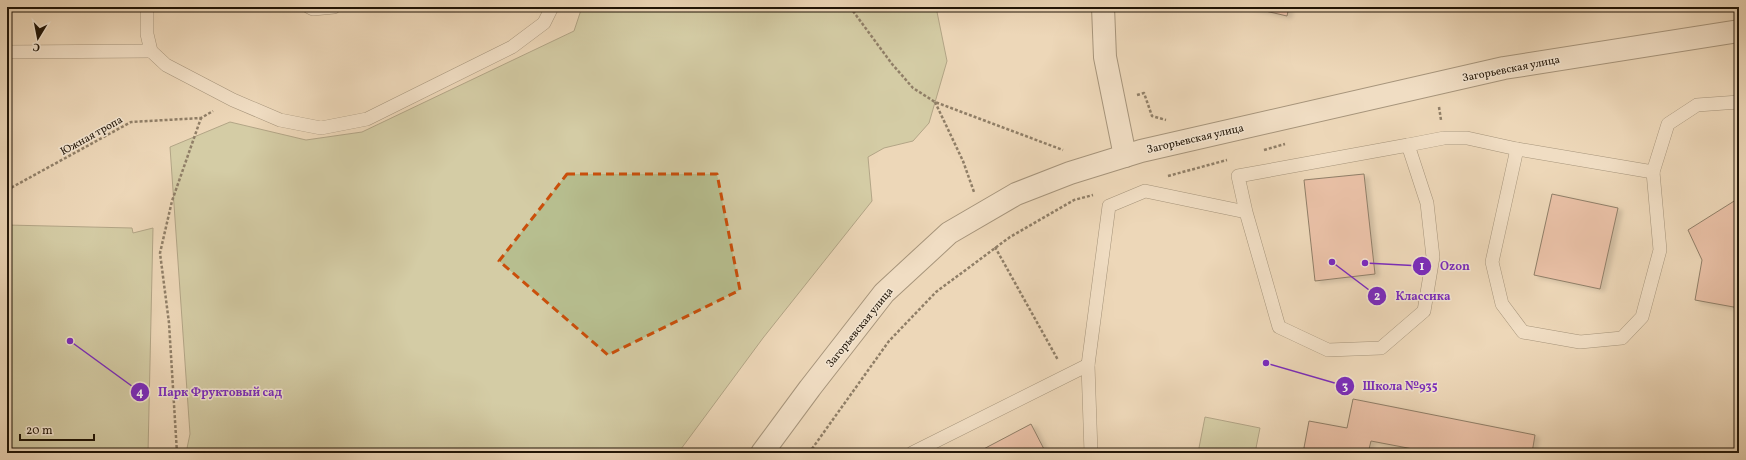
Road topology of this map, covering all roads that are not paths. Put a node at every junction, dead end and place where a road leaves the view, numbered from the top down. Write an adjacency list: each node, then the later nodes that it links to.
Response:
1 (147, 7): 7 (lane)
2 (310, 7): 3 (lane)
3 (334, 7)
4 (552, 7): 7 (lane)
5 (1102, 7): 12 (street)
6 (1739, 31): 12 (street, Загорьевская улица)
7 (151, 51): 8 (lane)
8 (7, 52)
9 (1739, 102): 13 (lane)
10 (1408, 146): 11 (lane); 14 (lane); 14 (lane)
11 (1517, 148): 13 (lane); 13 (lane)
12 (1125, 156): 16 (street, Загорьевская улица)
13 (1653, 172)
14 (1246, 212): 15 (lane)
15 (1088, 365): 17 (lane); 18 (lane)
16 (762, 453)
17 (912, 453)
18 (1091, 453)

